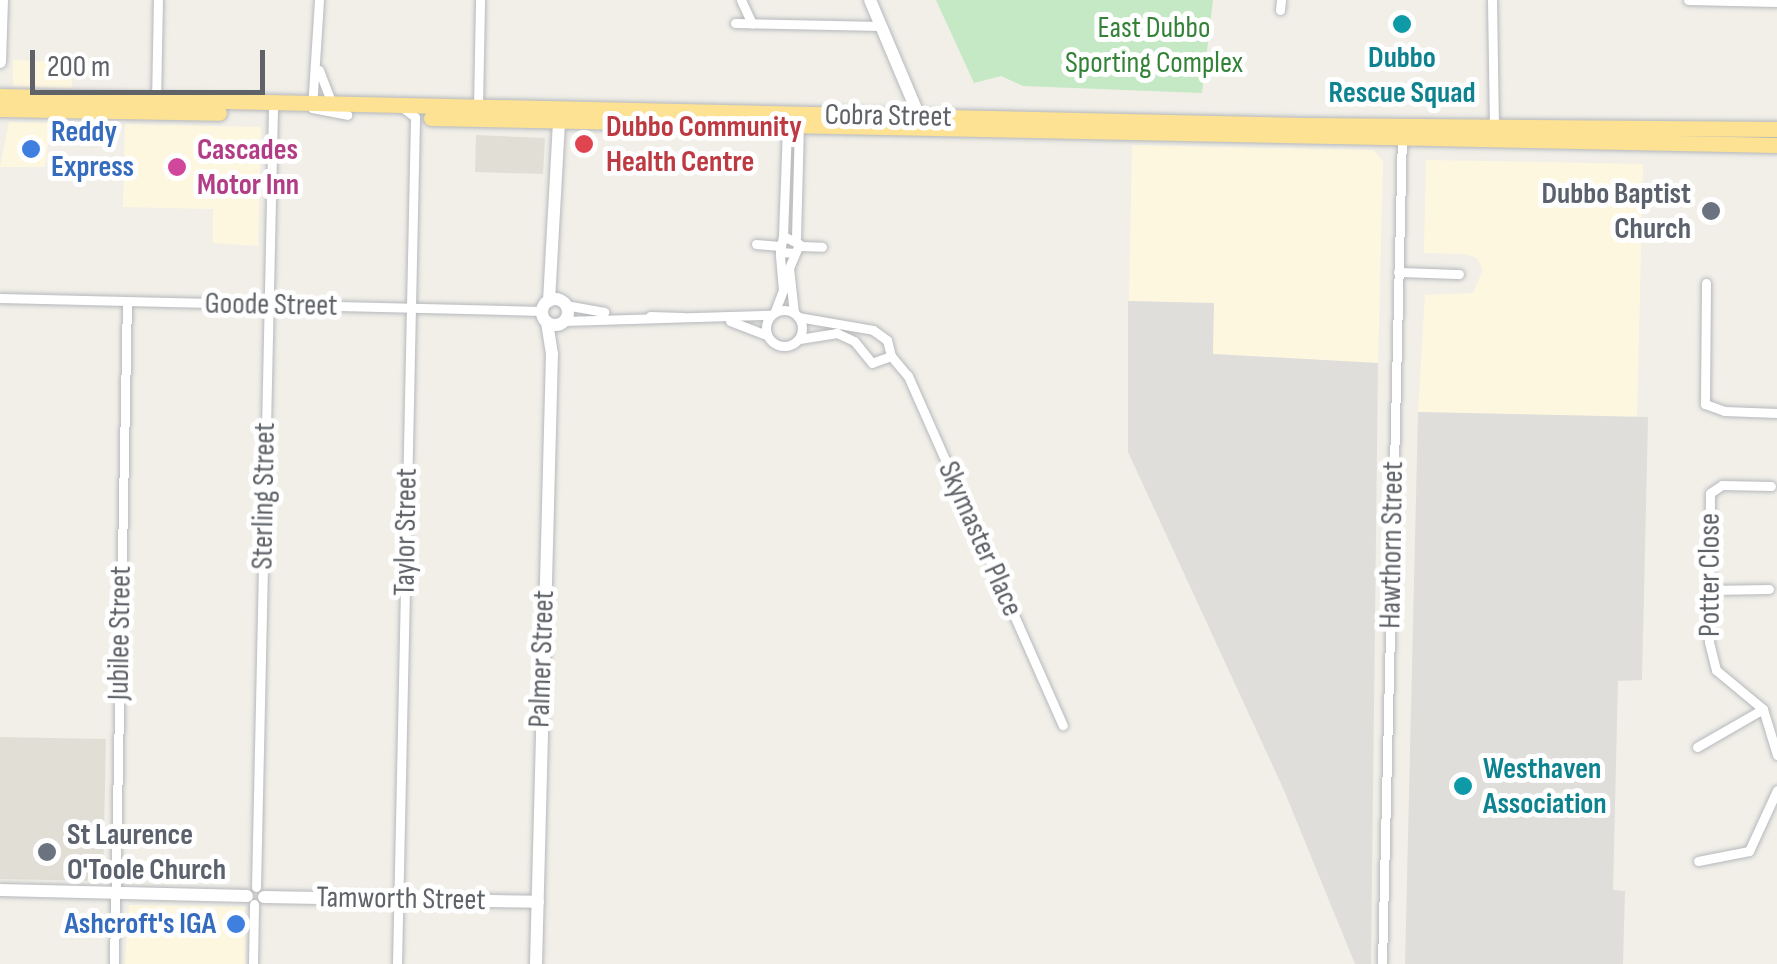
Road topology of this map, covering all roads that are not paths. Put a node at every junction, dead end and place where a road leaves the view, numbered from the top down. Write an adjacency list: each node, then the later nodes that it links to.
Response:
1 (2, 0): 13 (street)
2 (158, 0): 17 (street)
3 (318, 0): 14 (street)
4 (480, 0): 18 (street)
5 (742, 0): 11 (street)
6 (870, 0): 12 (street)
7 (1492, 0): 29 (street)
8 (1688, 0): 9 (street)
9 (1777, 2)
10 (735, 24): 11 (street)
11 (752, 24): 12 (street)
12 (882, 26): 27 (street)
13 (0, 62)
14 (318, 62): 16 (street); 22 (street)
15 (0, 96): 17 (highway, Cobra Street)
16 (312, 105): 21 (highway, Cobra Street); 22 (highway, Cobra Street)
17 (156, 106): 20 (highway, Cobra Street); 21 (highway, Cobra Street)
18 (478, 107): 19 (highway, Cobra Street); 23 (highway, Cobra Street); 25 (highway)
19 (401, 108): 22 (highway, Cobra Street); 24 (street)
20 (0, 109)
21 (273, 110): 22 (highway, Cobra Street); 43 (street, Sterling Street)
22 (344, 111): 24 (highway, Cobra Street)
23 (534, 115): 25 (highway, Cobra Street); 26 (highway, Cobra Street); 28 (highway)
24 (415, 118): 25 (highway, Cobra Street); 44 (street, Taylor Street)
25 (462, 118)
26 (793, 122): 27 (highway, Cobra Street); 28 (highway, Cobra Street); 35 (street); 36 (street)
27 (921, 122): 31 (highway, Cobra Street)
28 (559, 123): 45 (street, Palmer Street)
29 (1492, 123): 30 (highway, Cobra Street); 31 (highway, Cobra Street); 32 (street)
30 (1777, 129)
31 (1402, 132): 32 (highway, Cobra Street); 38 (street, Hawthorn Street)
32 (1501, 138): 33 (highway, Cobra Street)
33 (1777, 144)
34 (756, 244): 35 (street)
35 (780, 245): 36 (street); 36 (street); 46 (street)
36 (797, 246): 37 (street); 47 (street)
37 (822, 247)
38 (1398, 272): 39 (street); 73 (street, Hawthorn Street)
39 (1459, 274)
40 (1706, 283): 52 (street)
41 (0, 298): 42 (street, Goode Street)
42 (127, 302): 43 (street, Goode Street); 65 (street, Jubilee Street)
43 (269, 305): 44 (street, Goode Street); 66 (street, Sterling Street)
44 (411, 307): 45 (street, Goode Street); 67 (street, Taylor Street)
45 (556, 312): 48 (street, Goode Street); 68 (street, Palmer Street)
46 (772, 314): 47 (street, Skymaster Place); 48 (street, Skymaster Place); 49 (street)
47 (796, 315): 50 (street); 51 (street, Skymaster Place)
48 (708, 316): 49 (street)
49 (767, 336): 50 (street)
50 (798, 339): 51 (street)
51 (892, 356): 57 (street, Skymaster Place)
52 (1777, 413)
53 (1771, 486): 54 (street, Potter Close)
54 (1710, 590): 55 (street); 56 (street, Potter Close)
55 (1769, 590)
56 (1764, 709): 58 (street); 59 (street)
57 (1063, 725)
58 (1697, 747)
59 (1777, 755)
60 (1777, 790): 61 (street)
61 (1749, 851): 62 (street); 63 (street)
62 (1759, 858)
63 (1698, 861)
64 (0, 890): 65 (street, Tamworth Street)
65 (115, 892): 66 (street, Tamworth Street); 69 (street, Jubilee Street)
66 (255, 896): 67 (street, Tamworth Street); 70 (street, Sterling Street)
67 (398, 899): 68 (street, Tamworth Street); 71 (street, Taylor Street)
68 (538, 902): 72 (street, Palmer Street)
69 (114, 964)
70 (253, 964)
71 (396, 964)
72 (536, 964)
73 (1382, 964)

